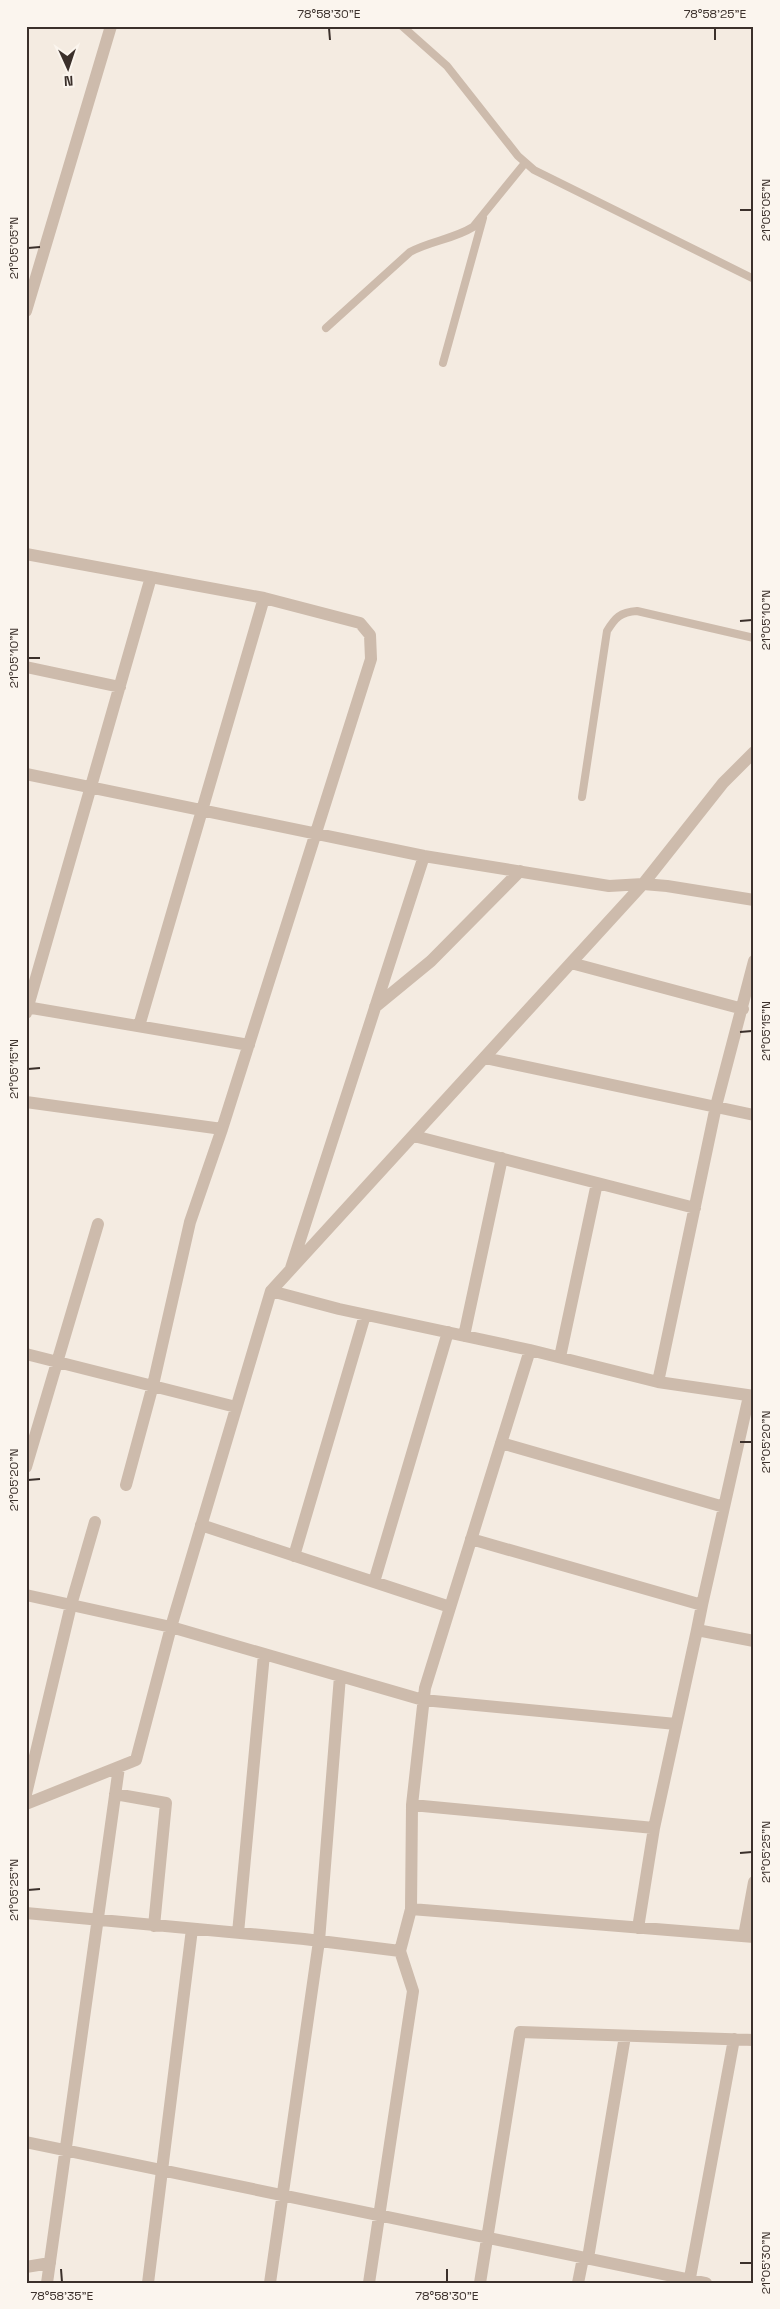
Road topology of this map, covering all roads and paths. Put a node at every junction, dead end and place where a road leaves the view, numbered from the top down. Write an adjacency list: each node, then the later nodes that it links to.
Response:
1 (111, 26): 6 (street)
2 (402, 26): 3 (lane)
3 (525, 163): 4 (lane); 5 (lane)
4 (483, 217): 7 (lane); 8 (lane)
5 (754, 279)
6 (26, 311)
7 (326, 328)
8 (443, 363)
9 (26, 554): 10 (street)
10 (151, 577): 11 (street); 14 (street)
11 (264, 598): 19 (street); 20 (street)
12 (754, 638): 18 (lane)
13 (26, 667): 14 (street)
14 (120, 687): 17 (street)
15 (753, 754): 23 (street)
16 (26, 774): 17 (street)
17 (91, 788): 19 (street); 28 (street)
18 (582, 797)
19 (201, 810): 20 (street); 30 (street)
20 (315, 834): 21 (street); 31 (street)
21 (424, 856): 22 (street); 27 (street)
22 (520, 871): 23 (street); 27 (street)
23 (643, 884): 24 (street); 26 (street)
24 (754, 900)
25 (754, 961): 29 (street)
26 (571, 963): 29 (street); 32 (street)
27 (375, 1007): 42 (street)
28 (27, 1009): 30 (street)
29 (743, 1009): 34 (street)
30 (139, 1026): 31 (street)
31 (248, 1045): 36 (street)
32 (485, 1058): 34 (street); 37 (street)
33 (26, 1102): 36 (street)
34 (716, 1106): 35 (street); 40 (street)
35 (754, 1115)
36 (222, 1129): 52 (street)
37 (414, 1136): 38 (street); 42 (street)
38 (502, 1158): 39 (street); 46 (street)
39 (597, 1182): 40 (street); 49 (street)
40 (695, 1208): 51 (street)
41 (98, 1224): 50 (street)
42 (290, 1270): 43 (street)
43 (270, 1291): 44 (street); 54 (street)
44 (365, 1315): 45 (street); 62 (street)
45 (448, 1332): 46 (street); 63 (street)
46 (464, 1336): 47 (street)
47 (530, 1350): 49 (street); 55 (street)
48 (26, 1354): 50 (street)
49 (560, 1357): 51 (street)
50 (58, 1361): 52 (street); 56 (street)
51 (658, 1382): 53 (street)
52 (153, 1386): 54 (street); 57 (street)
53 (751, 1396): 58 (street)
54 (236, 1407): 60 (street)
55 (501, 1443): 58 (street); 61 (street)
56 (26, 1467)
57 (126, 1485)
58 (724, 1507): 66 (street)
59 (95, 1522): 65 (street)
60 (201, 1525): 62 (street); 68 (street)
61 (471, 1539): 66 (street); 67 (street)
62 (294, 1556): 63 (street)
63 (374, 1582): 67 (street)
64 (26, 1595): 65 (street)
65 (71, 1605): 68 (street); 76 (street)
66 (702, 1605): 69 (street)
67 (450, 1607): 73 (street)
68 (170, 1627): 71 (street); 75 (street)
69 (697, 1630): 70 (street); 74 (street)
70 (754, 1641)
71 (264, 1654): 72 (street); 88 (street)
72 (340, 1676): 73 (street); 90 (street)
73 (423, 1700): 74 (street); 79 (street)
74 (676, 1724): 80 (street)
75 (119, 1766): 77 (street); 78 (street)
76 (26, 1794)
77 (115, 1794): 84 (street); 85 (street)
78 (26, 1804)
79 (412, 1805): 80 (street); 82 (street)
80 (654, 1828): 86 (street)
81 (754, 1882): 89 (street)
82 (412, 1909): 86 (street); 91 (street)
83 (26, 1913): 84 (street)
84 (98, 1921): 85 (street); 96 (street)
85 (154, 1926): 87 (street)
86 (638, 1928): 89 (street)
87 (192, 1929): 88 (street); 97 (street)
88 (238, 1933): 90 (street)
89 (749, 1936)
90 (319, 1941): 91 (street); 98 (street)
91 (400, 1950): 99 (street)
92 (625, 2036): 93 (street); 100 (street); 101 (street)
93 (734, 2039): 94 (street); 104 (street)
94 (754, 2040)
95 (26, 2142): 96 (street)
96 (65, 2150): 97 (street); 102 (street)
97 (164, 2171): 98 (street); 106 (street)
98 (283, 2196): 99 (street); 107 (street)
99 (378, 2215): 100 (street); 108 (street)
100 (488, 2238): 101 (street); 109 (street)
101 (586, 2258): 104 (street); 110 (street)
102 (50, 2263): 103 (street); 105 (street)
103 (26, 2267)
104 (689, 2281): 111 (street)
105 (47, 2283)
106 (148, 2283)
107 (270, 2283)
108 (369, 2283)
109 (480, 2283)
110 (578, 2283)
111 (706, 2283)

